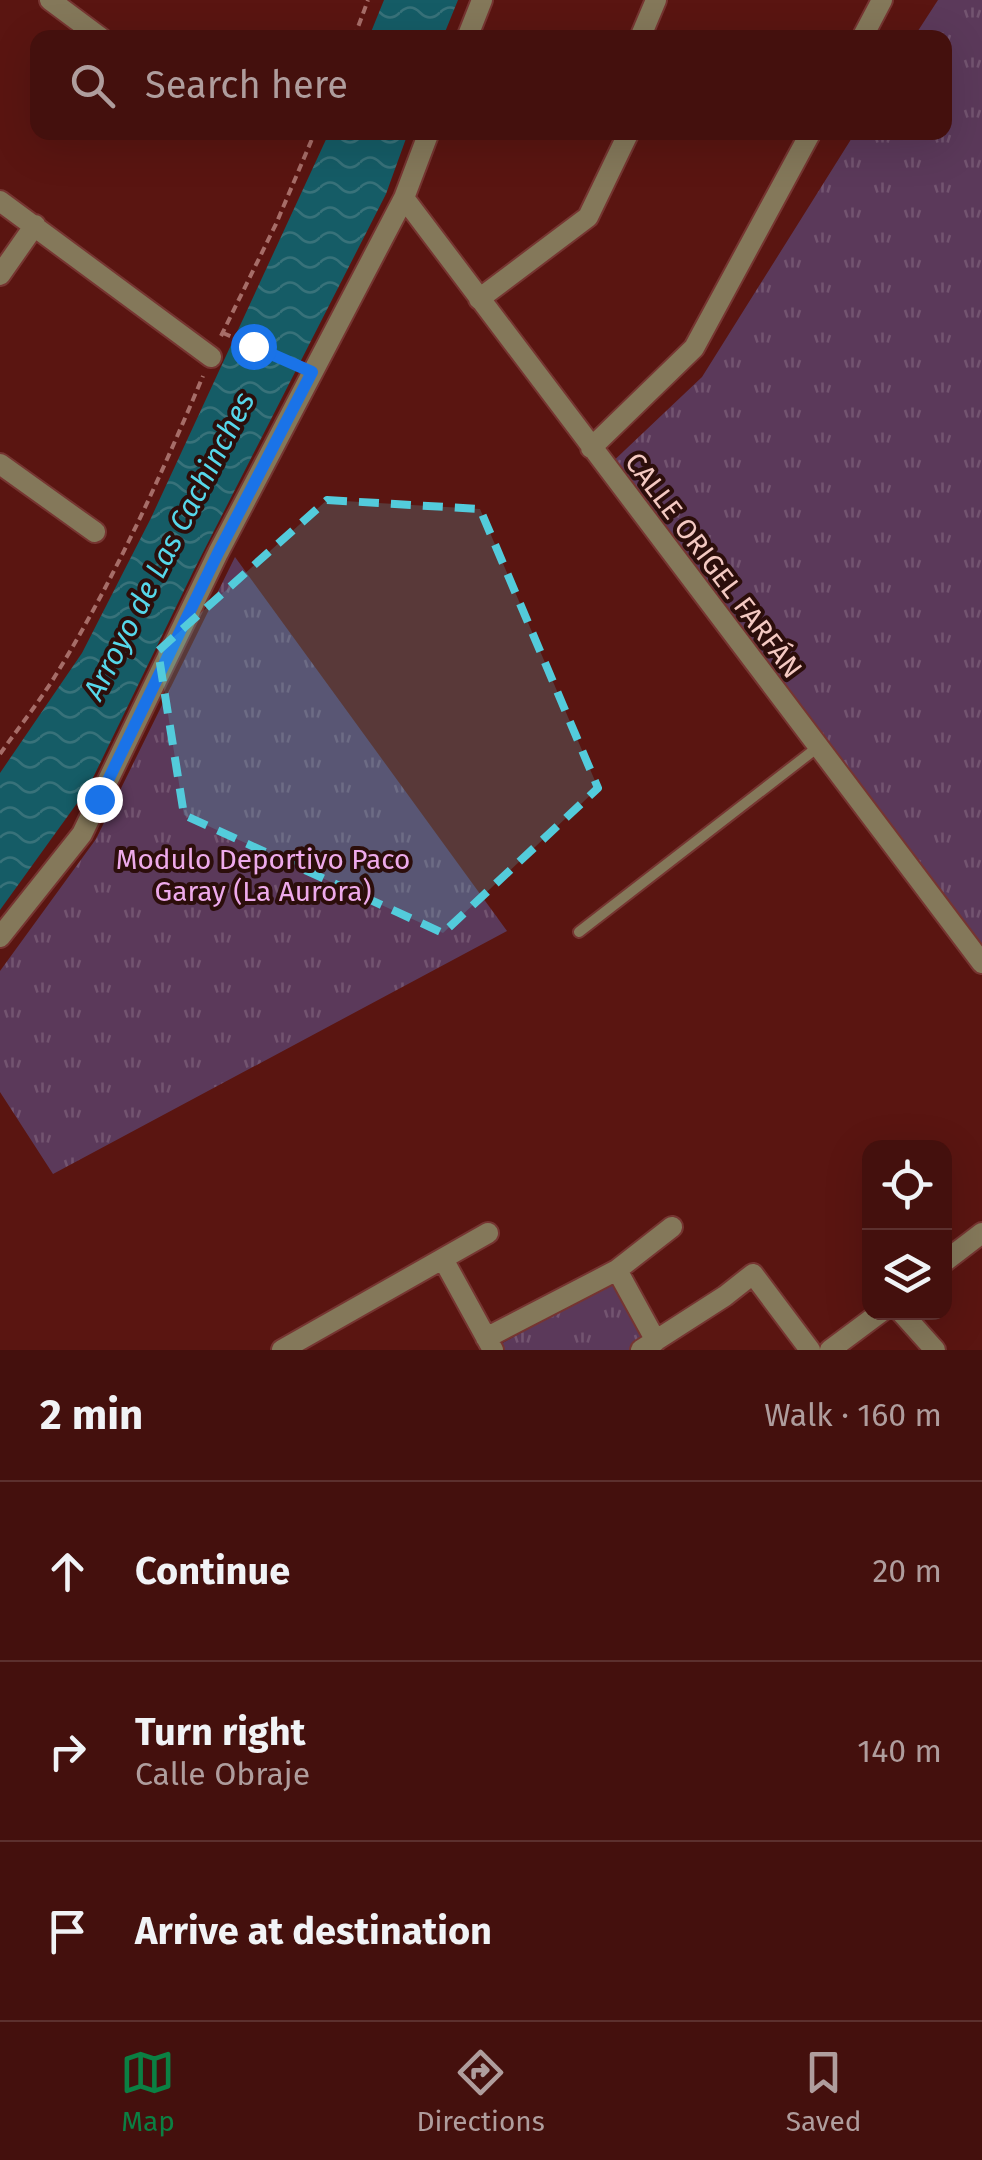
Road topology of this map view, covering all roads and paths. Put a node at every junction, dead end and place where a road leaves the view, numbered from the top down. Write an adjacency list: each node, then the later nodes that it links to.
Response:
1 (50, 0): 6 (street)
2 (368, 0): 7 (path)
3 (482, 0): 8 (street)
4 (656, 0): 9 (street)
5 (882, 0): 10 (street)
6 (90, 30)
7 (357, 30)
8 (470, 30)
9 (643, 30)
10 (866, 30)
11 (312, 140): 20 (path)
12 (427, 140): 15 (street)
13 (625, 140): 19 (street)
14 (806, 140): 23 (street)
15 (404, 198): 19 (street, CALLE ORIGEL FARFÁN); 22 (street)
16 (0, 200): 17 (street)
17 (35, 225): 18 (street); 21 (street)
18 (0, 276)
19 (479, 299): 23 (street, CALLE ORIGEL FARFÁN)
20 (223, 333): 21 (path); 22 (path)
21 (211, 357): 27 (path)
22 (312, 372): 29 (street)
23 (591, 448): 26 (street, CALLE ORIGEL FARFÁN)
24 (0, 464): 25 (street)
25 (95, 532)
26 (818, 747): 28 (lane); 30 (street, CALLE ORIGEL FARFÁN)
27 (0, 754)
28 (580, 932)
29 (0, 937)
30 (982, 963)
31 (672, 1227): 36 (street)
32 (488, 1233): 35 (street)
33 (982, 1233): 34 (street)
34 (952, 1256)
35 (443, 1259): 39 (street); 40 (street)
36 (617, 1270): 40 (street); 41 (street)
37 (870, 1320): 44 (street)
38 (908, 1320): 45 (street)
39 (316, 1342): 42 (street)
40 (490, 1344)
41 (648, 1346): 43 (street)
42 (282, 1350)
43 (810, 1350)
44 (830, 1350)
45 (935, 1350)

